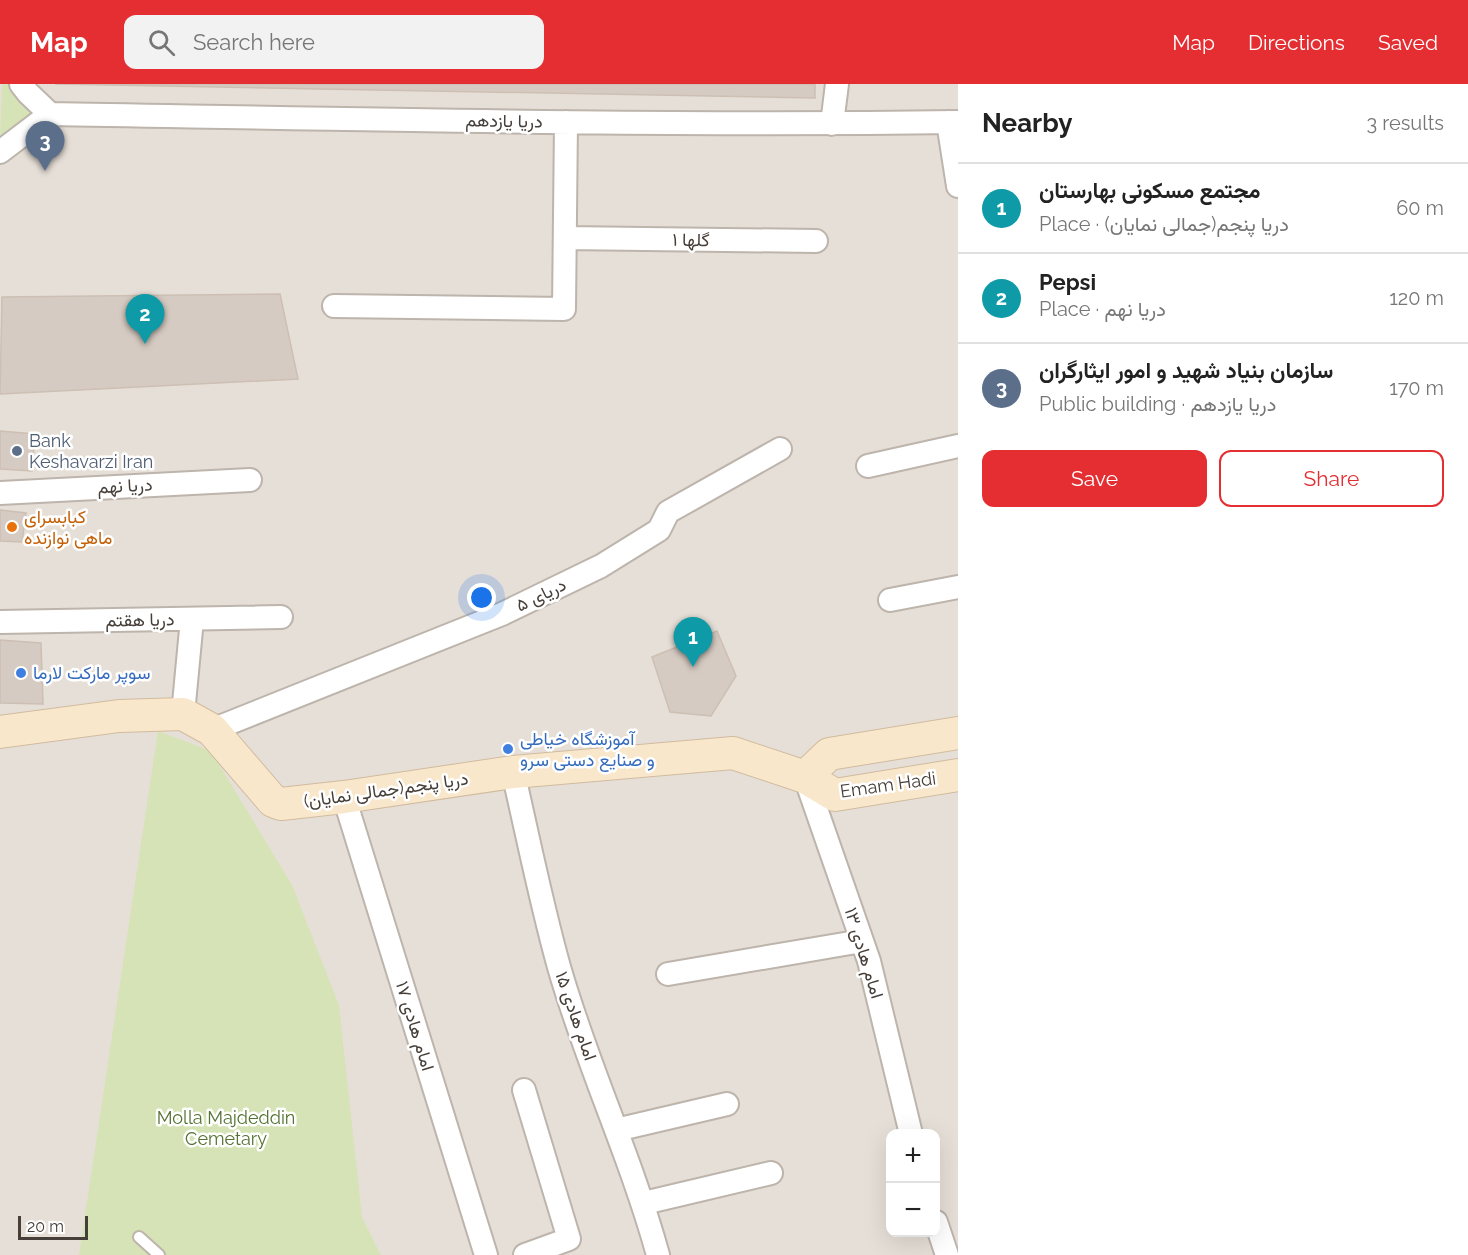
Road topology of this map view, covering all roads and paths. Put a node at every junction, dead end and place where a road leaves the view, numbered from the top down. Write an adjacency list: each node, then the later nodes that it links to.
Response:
1 (21, 84): 3 (street)
2 (837, 84): 6 (street)
3 (50, 114): 4 (street, دریا یازدهم); 7 (street)
4 (566, 122): 6 (street, دریا یازدهم); 9 (street)
5 (953, 122): 6 (street, دریا یازدهم); 8 (street)
6 (832, 124)
7 (0, 152)
8 (958, 186)
9 (565, 238): 10 (street, گلها ۱); 11 (street)
10 (816, 241)
11 (334, 306)
12 (958, 446): 14 (street)
13 (780, 449): 23 (street, دریای ۵)
14 (867, 466)
15 (250, 480): 16 (street, دریا نهم)
16 (0, 493)
17 (958, 587): 18 (street)
18 (890, 600)
19 (281, 617): 20 (street, دریا هقتم)
20 (192, 619): 21 (street, دریا هقتم); 22 (street)
21 (0, 622)
22 (183, 714): 23 (main road, دریا پنجم(جمالی نمایان)); 24 (main road)
23 (212, 730): 29 (main road, دریا پنجم(جمالی نمایان))
24 (0, 732)
25 (958, 732): 28 (main road, Emam Hadi)
26 (513, 772): 28 (main road, دریا پنجم(جمالی نمایان)); 29 (main road, دریا پنجم(جمالی نمایان)); 35 (street, امام هادی ۱۵)
27 (958, 775): 28 (main road, Emam Hadi)
28 (805, 777): 30 (street, امام هادی ١٣)
29 (344, 797): 41 (street, امام هادی ۱۷)
30 (862, 941): 31 (street); 34 (street, امام هادی ١٣)
31 (668, 974)
32 (524, 1090): 42 (street)
33 (727, 1104): 35 (street)
34 (910, 1129)
35 (616, 1130): 37 (street, امام هادی ۱۵)
36 (771, 1173): 37 (street)
37 (644, 1203): 43 (street, امام هادی ۱۵)
38 (940, 1234): 44 (street)
39 (139, 1237): 40 (lane)
40 (159, 1255)
41 (486, 1255)
42 (525, 1255)
43 (658, 1255)
44 (947, 1255)

